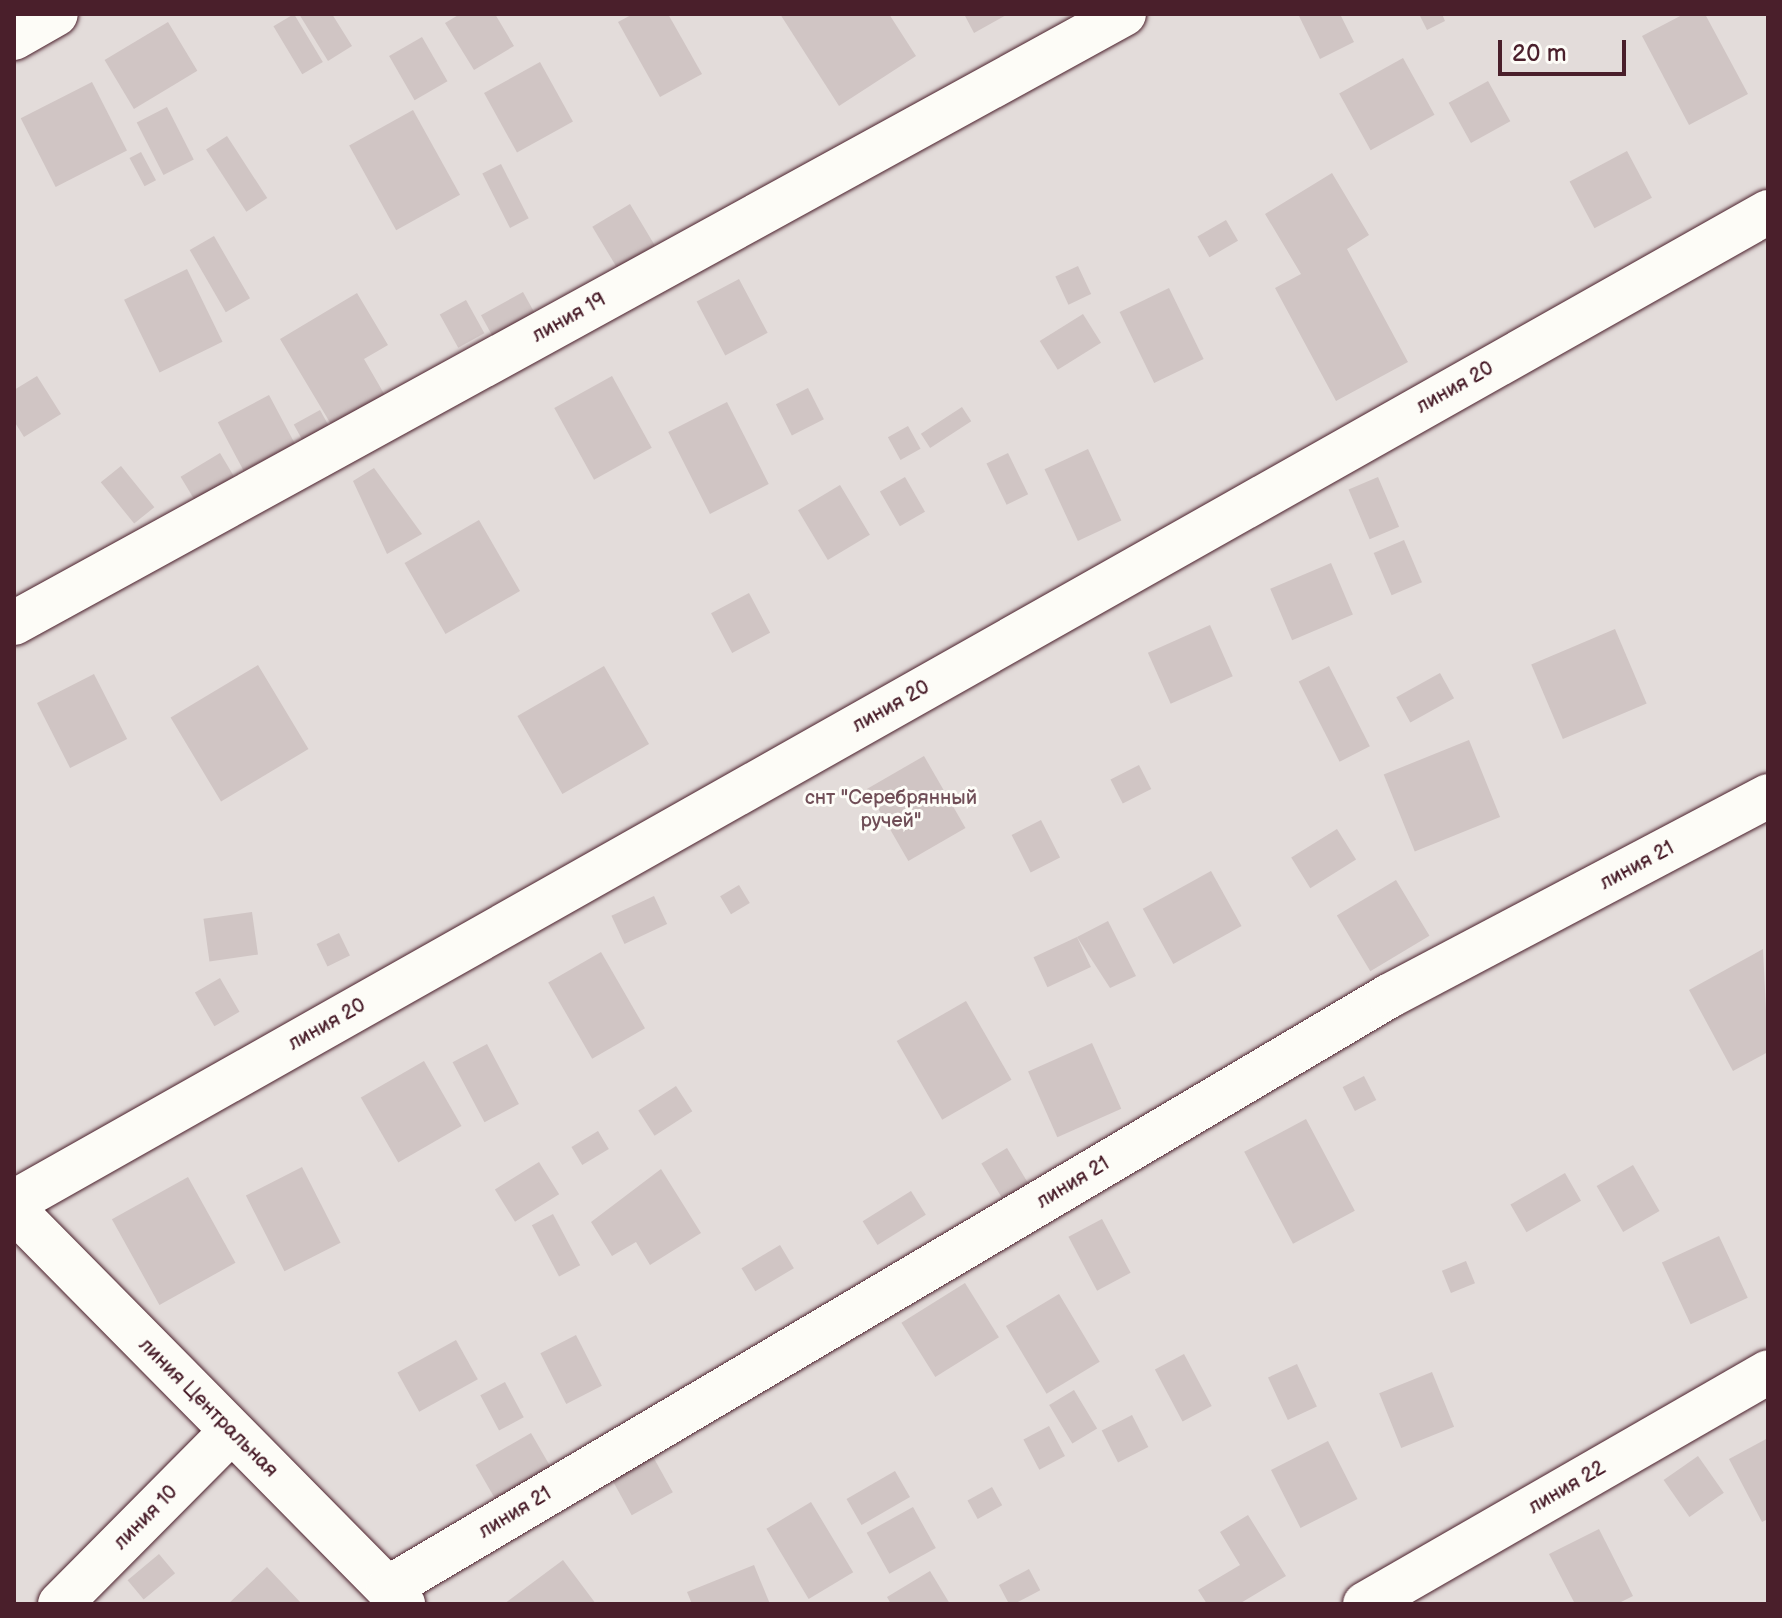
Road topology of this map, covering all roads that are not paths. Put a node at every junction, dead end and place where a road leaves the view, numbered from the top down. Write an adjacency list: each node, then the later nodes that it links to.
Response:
1 (56, 14): 3 (street)
2 (1124, 14): 5 (street, линия 19)
3 (14, 38)
4 (1768, 212): 7 (street, линия 20)
5 (14, 623)
6 (1768, 796): 11 (street, линия 21)
7 (14, 1202)
8 (14, 1210): 10 (street, линия Центральная)
9 (1768, 1372): 13 (street, линия 22)
10 (231, 1432): 11 (street, линия Центральная); 12 (street, линия 10)
11 (395, 1596)
12 (60, 1604)
13 (1365, 1604)

